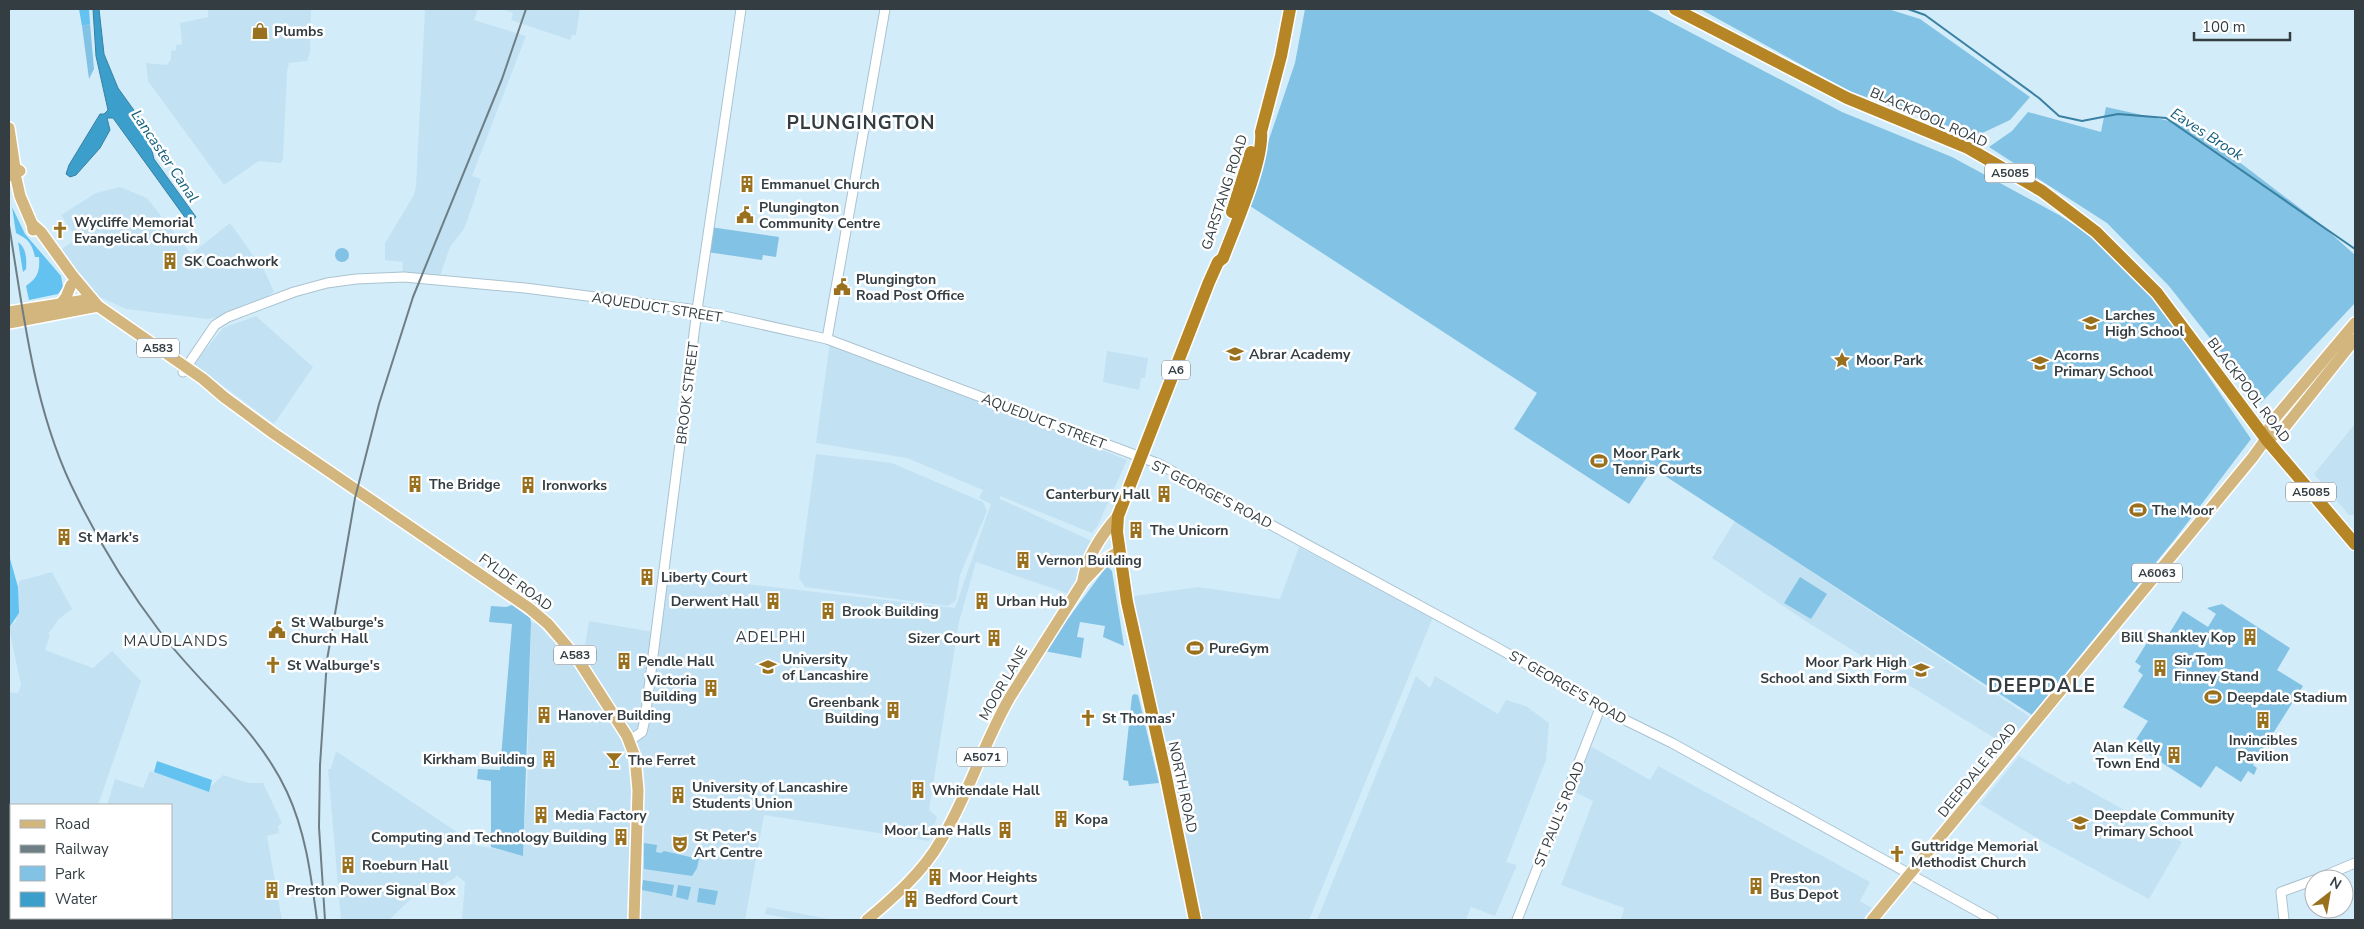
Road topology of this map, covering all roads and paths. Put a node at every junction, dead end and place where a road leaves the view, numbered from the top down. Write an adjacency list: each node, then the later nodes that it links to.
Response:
1 (741, 9): 11 (street, BROOK STREET)
2 (885, 9): 15 (street)
3 (1290, 9): 19 (highway, GARSTANG ROAD / A6)
4 (1675, 9): 18 (highway, BLACKPOOL ROAD / A5085)
5 (9, 128): 6 (main road)
6 (13, 173): 7 (main road)
7 (32, 224): 8 (main road); 9 (main road)
8 (71, 285): 9 (main road); 10 (main road)
9 (91, 304): 10 (main road); 13 (main road); 17 (main road, FYLDE ROAD / A583)
10 (60, 305): 12 (main road)
11 (697, 310): 15 (street, AQUEDUCT STREET); 17 (street, AQUEDUCT STREET); 26 (street, BROOK STREET)
12 (9, 312)
13 (9, 323)
14 (2355, 323): 18 (main road)
15 (827, 339): 19 (street, AQUEDUCT STREET)
16 (2355, 339): 18 (main road)
17 (184, 370): 26 (main road, FYLDE ROAD / A583)
18 (2266, 439): 21 (highway, BLACKPOOL ROAD / A5085); 29 (main road, DEEPDALE ROAD / A6063)
19 (1141, 458): 20 (highway, MOOR LANE / A6); 25 (street, ST GEORGE'S ROAD)
20 (1118, 516): 22 (highway, MOOR LANE / A6); 23 (main road, MOOR LANE / A5071)
21 (2355, 544)
22 (1117, 547): 23 (main road); 24 (main road, MOOR LANE / A5071); 33 (highway, NORTH ROAD / A6)
23 (1089, 563): 24 (main road, MOOR LANE / A5071)
24 (1083, 582): 32 (main road, MOOR LANE / A5071)
25 (1601, 706): 29 (street, ST GEORGE'S ROAD); 34 (street, ST PAUL'S ROAD)
26 (629, 741): 31 (main road, FYLDE ROAD / A583)
27 (2355, 863): 28 (street)
28 (2341, 869)
29 (1911, 874): 35 (main road, DEEPDALE ROAD / A6063); 36 (street, ST GEORGE'S ROAD)
30 (2304, 884): 37 (street)
31 (634, 920)
32 (867, 920)
33 (1195, 920)
34 (1517, 920)
35 (1872, 920)
36 (1993, 920)
37 (2284, 920)

